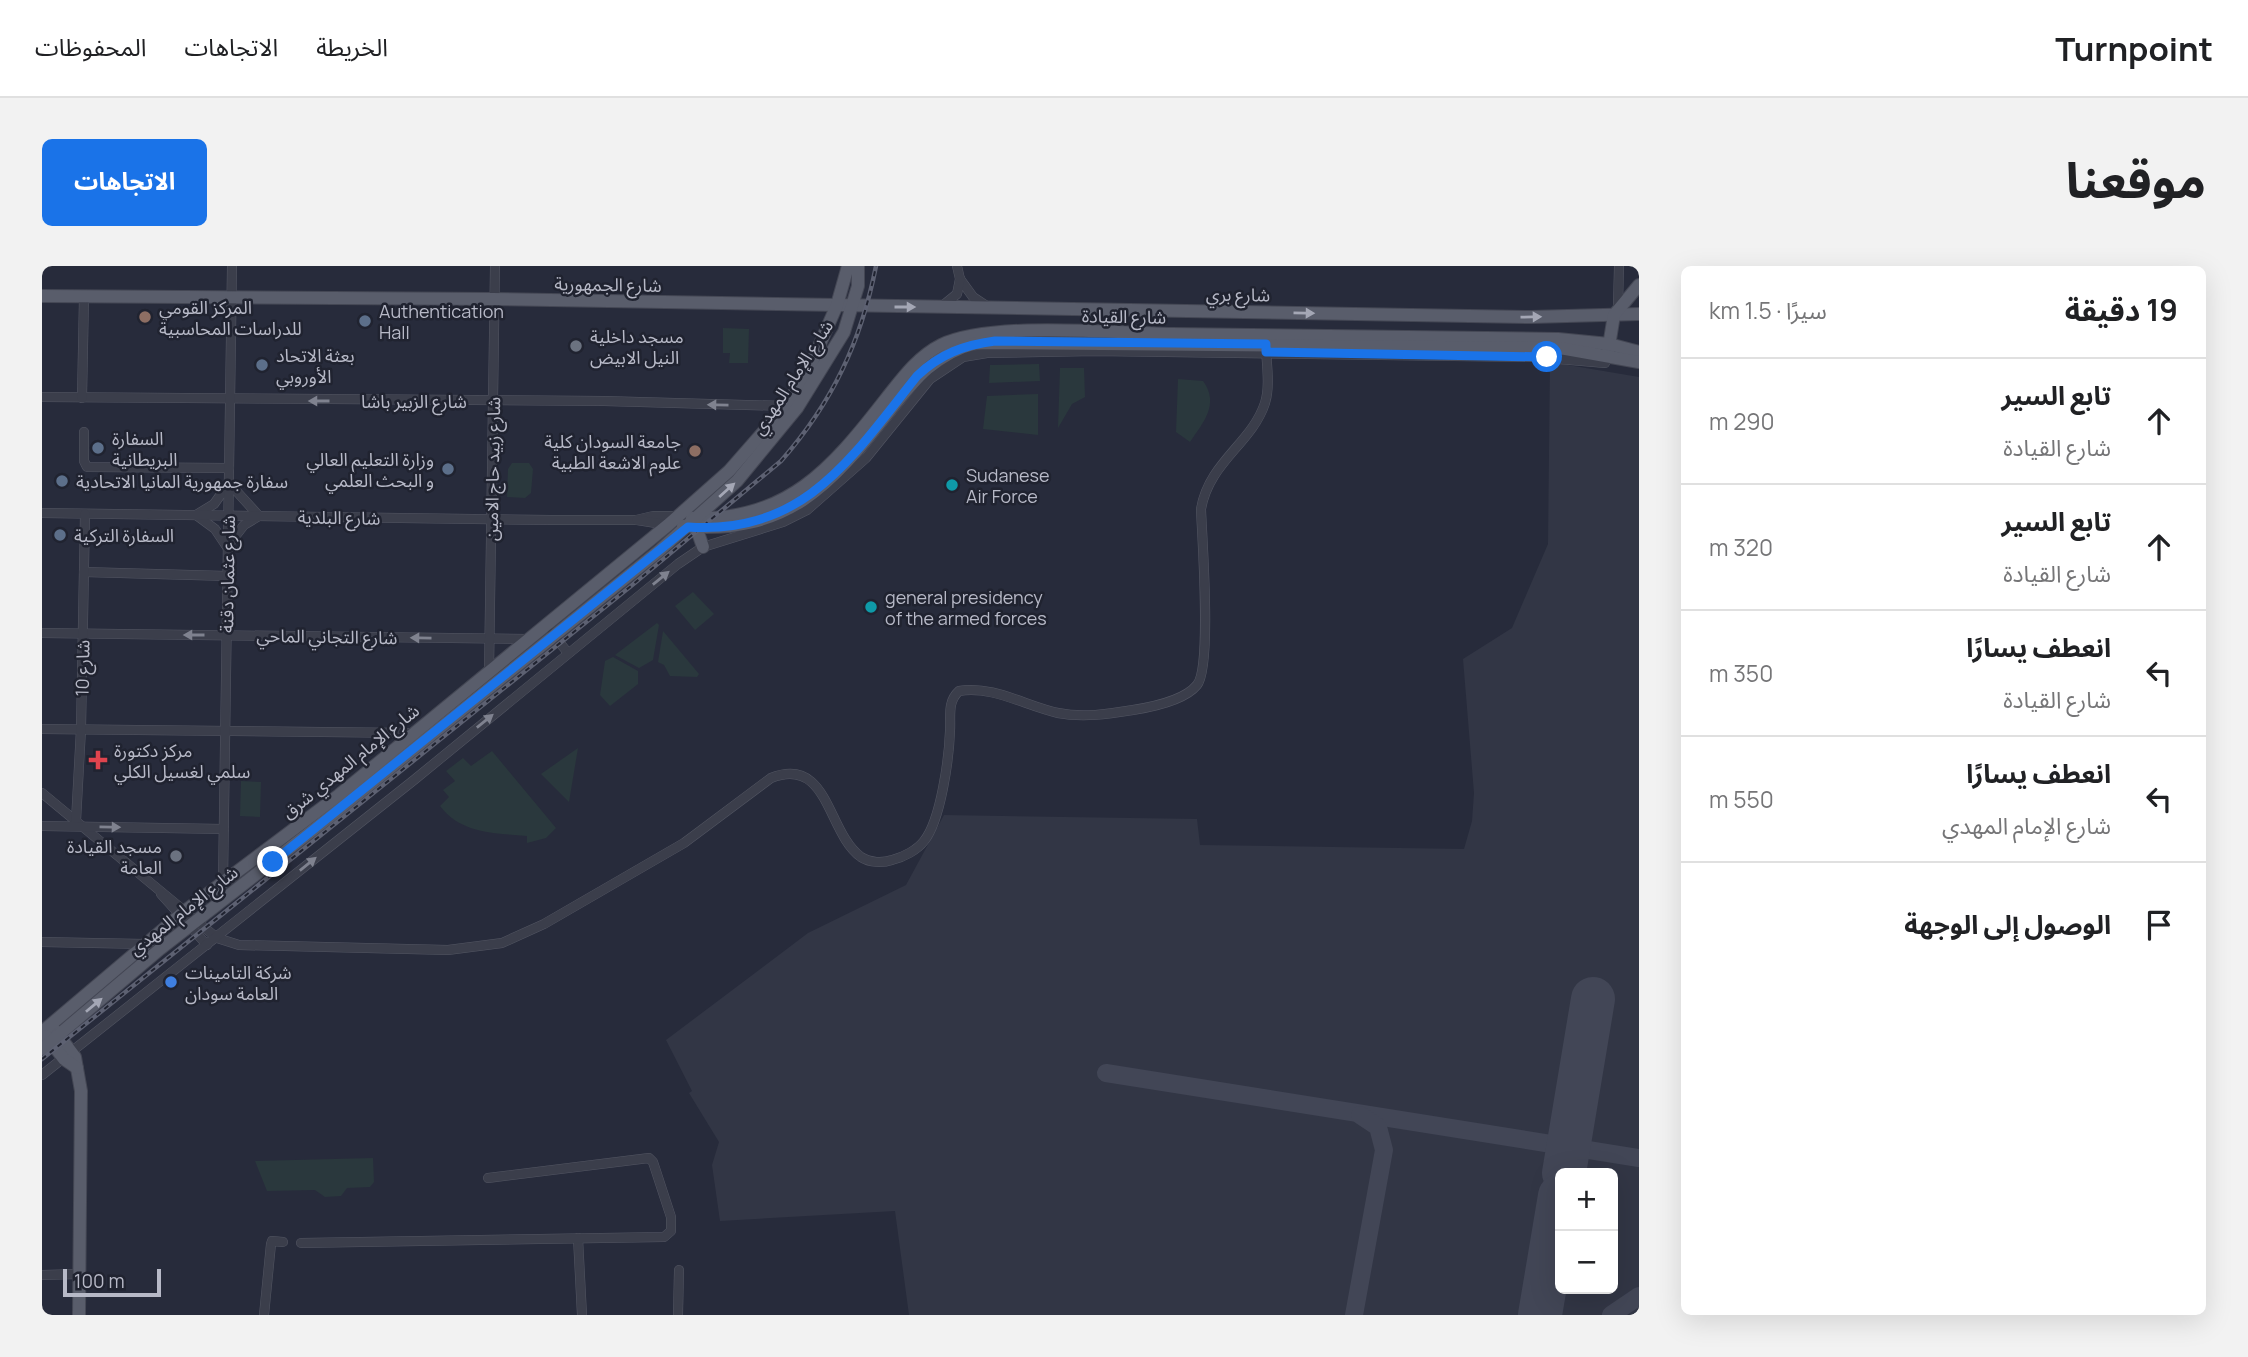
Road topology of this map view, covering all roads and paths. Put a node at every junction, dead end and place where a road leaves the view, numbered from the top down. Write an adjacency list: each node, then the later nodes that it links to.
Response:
1 (232, 266): 11 (street, شارع عثمان دقنة)
2 (495, 266): 12 (street, شارع زبيد حاج الامين)
3 (848, 266): 13 (main road, شارع الإمام المهدي)
4 (858, 266): 14 (main road, شارع الإمام المهدي)
5 (957, 266): 7 (street)
6 (1619, 266): 17 (street)
7 (960, 279): 15 (street); 16 (street)
8 (1639, 285): 17 (main road)
9 (42, 296): 10 (main road, شارع الجمهورية)
10 (84, 297): 11 (main road, شارع الجمهورية); 25 (street)
11 (232, 299): 12 (main road, شارع الجمهورية); 26 (street, شارع عثمان دقنة)
12 (492, 299): 13 (main road, شارع الجمهورية); 27 (street, شارع زبيد حاج الامين)
13 (837, 304): 14 (main road, شارع بري); 28 (main road, شارع الإمام المهدي)
14 (859, 307): 15 (main road, شارع بري, one-way to 15); 39 (main road, شارع الإمام المهدي, one-way to 14)
15 (940, 307): 16 (main road, شارع بري)
16 (990, 309): 17 (main road, شارع بري, one-way to 17)
17 (1616, 310): 18 (main road, شارع بري); 22 (main road)
18 (1639, 314)
19 (1124, 342): 20 (main road, شارع القيادة); 22 (main road, شارع القيادة); 39 (main road, شارع القيادة); 41 (street, شارع القيادة)
20 (1266, 348): 22 (main road, شارع القيادة); 63 (street)
21 (1639, 352): 22 (main road, شارع القيادة)
22 (1608, 354): 23 (main road, شارع القيادة)
23 (1639, 362)
24 (42, 397): 25 (street, شارع الزبير باشا)
25 (82, 398): 26 (street, شارع الزبير باشا)
26 (230, 400): 27 (street, شارع الزبير باشا, one-way to 26); 30 (street, شارع عثمان دقنة)
27 (494, 402): 28 (street, شارع الزبير باشا, one-way to 27); 37 (street, شارع زبيد حاج الامين)
28 (786, 406): 38 (main road, شارع الإمام المهدي)
29 (84, 432): 30 (street)
30 (229, 468): 31 (street, شارع عثمان دقنة)
31 (229, 484): 34 (street); 35 (street, شارع عثمان دقنة); 36 (street)
32 (42, 513): 33 (street, شارع البلدية)
33 (85, 514): 34 (street, شارع البلدية); 42 (street, شارع 10)
34 (196, 515): 35 (street, شارع البلدية); 40 (street)
35 (228, 515): 36 (street, شارع البلدية); 40 (street, شارع عثمان دقنة)
36 (258, 516): 37 (street, شارع البلدية); 40 (street)
37 (491, 519): 38 (street, شارع البلدية); 48 (street, شارع زبيد حاج الامين)
38 (673, 521): 39 (main road, شارع القيادة); 44 (main road, شارع الإمام المهدي شرق)
39 (693, 524): 41 (main road); 44 (main road, شارع الإمام المهدي)
40 (227, 547): 43 (street, شارع عثمان دقنة)
41 (703, 547): 50 (street, شارع القيادة, one-way to 41)
42 (84, 572): 43 (street); 46 (street, شارع 10)
43 (227, 576): 47 (street, شارع عثمان دقنة)
44 (550, 630): 49 (main road, شارع الإمام المهدي شرق); 50 (street); 62 (main road, شارع الإمام المهدي)
45 (42, 633): 46 (street, شارع التجاني الماحي)
46 (83, 634): 47 (street, شارع التجاني الماحي, one-way to 46); 53 (street, شارع 10)
47 (226, 635): 48 (street, شارع التجاني الماحي, one-way to 47); 54 (street, شارع عثمان دقنة)
48 (489, 639): 49 (street, شارع التجاني الماحي); 51 (street, شارع زبيد حاج الامين)
49 (529, 639): 51 (main road, شارع الإمام المهدي شرق)
50 (568, 653): 63 (street, شارع القيادة, one-way to 50)
51 (489, 672): 55 (main road, شارع الإمام المهدي شرق)
52 (42, 729): 53 (street)
53 (81, 729): 54 (street); 57 (street, شارع 10)
54 (225, 730): 55 (street); 59 (street, شارع عثمان دقنة)
55 (413, 733): 60 (main road, شارع الإمام المهدي شرق)
56 (42, 793): 57 (street)
57 (79, 824): 58 (street); 59 (street, one-way to 59); 61 (street)
58 (42, 825)
59 (224, 830): 60 (street, شارع عثمان دقنة)
60 (223, 882): 61 (main road, شارع الإمام المهدي شرق)
61 (182, 913): 62 (street); 65 (main road, شارع الإمام المهدي شرق)
62 (194, 924): 63 (street); 66 (street); 67 (main road, شارع الإمام المهدي)
63 (217, 938): 66 (street, شارع القيادة)
64 (42, 942): 65 (street)
65 (145, 944): 67 (street); 68 (main road, شارع الإمام المهدي شرق)
66 (207, 945): 69 (street, شارع القيادة)
67 (160, 949): 68 (main road, شارع الإمام المهدي, one-way to 67)
68 (48, 1036): 69 (main road)
69 (68, 1056): 70 (street, شارع القيادة); 76 (main road)
70 (42, 1075)
71 (488, 1178): 72 (street)
72 (578, 1238): 74 (street); 80 (street)
73 (283, 1242): 79 (street)
74 (301, 1242)
75 (679, 1270): 81 (street)
76 (79, 1274): 77 (street); 78 (main road)
77 (42, 1275)
78 (79, 1315)
79 (264, 1315)
80 (582, 1315)
81 (678, 1315)

